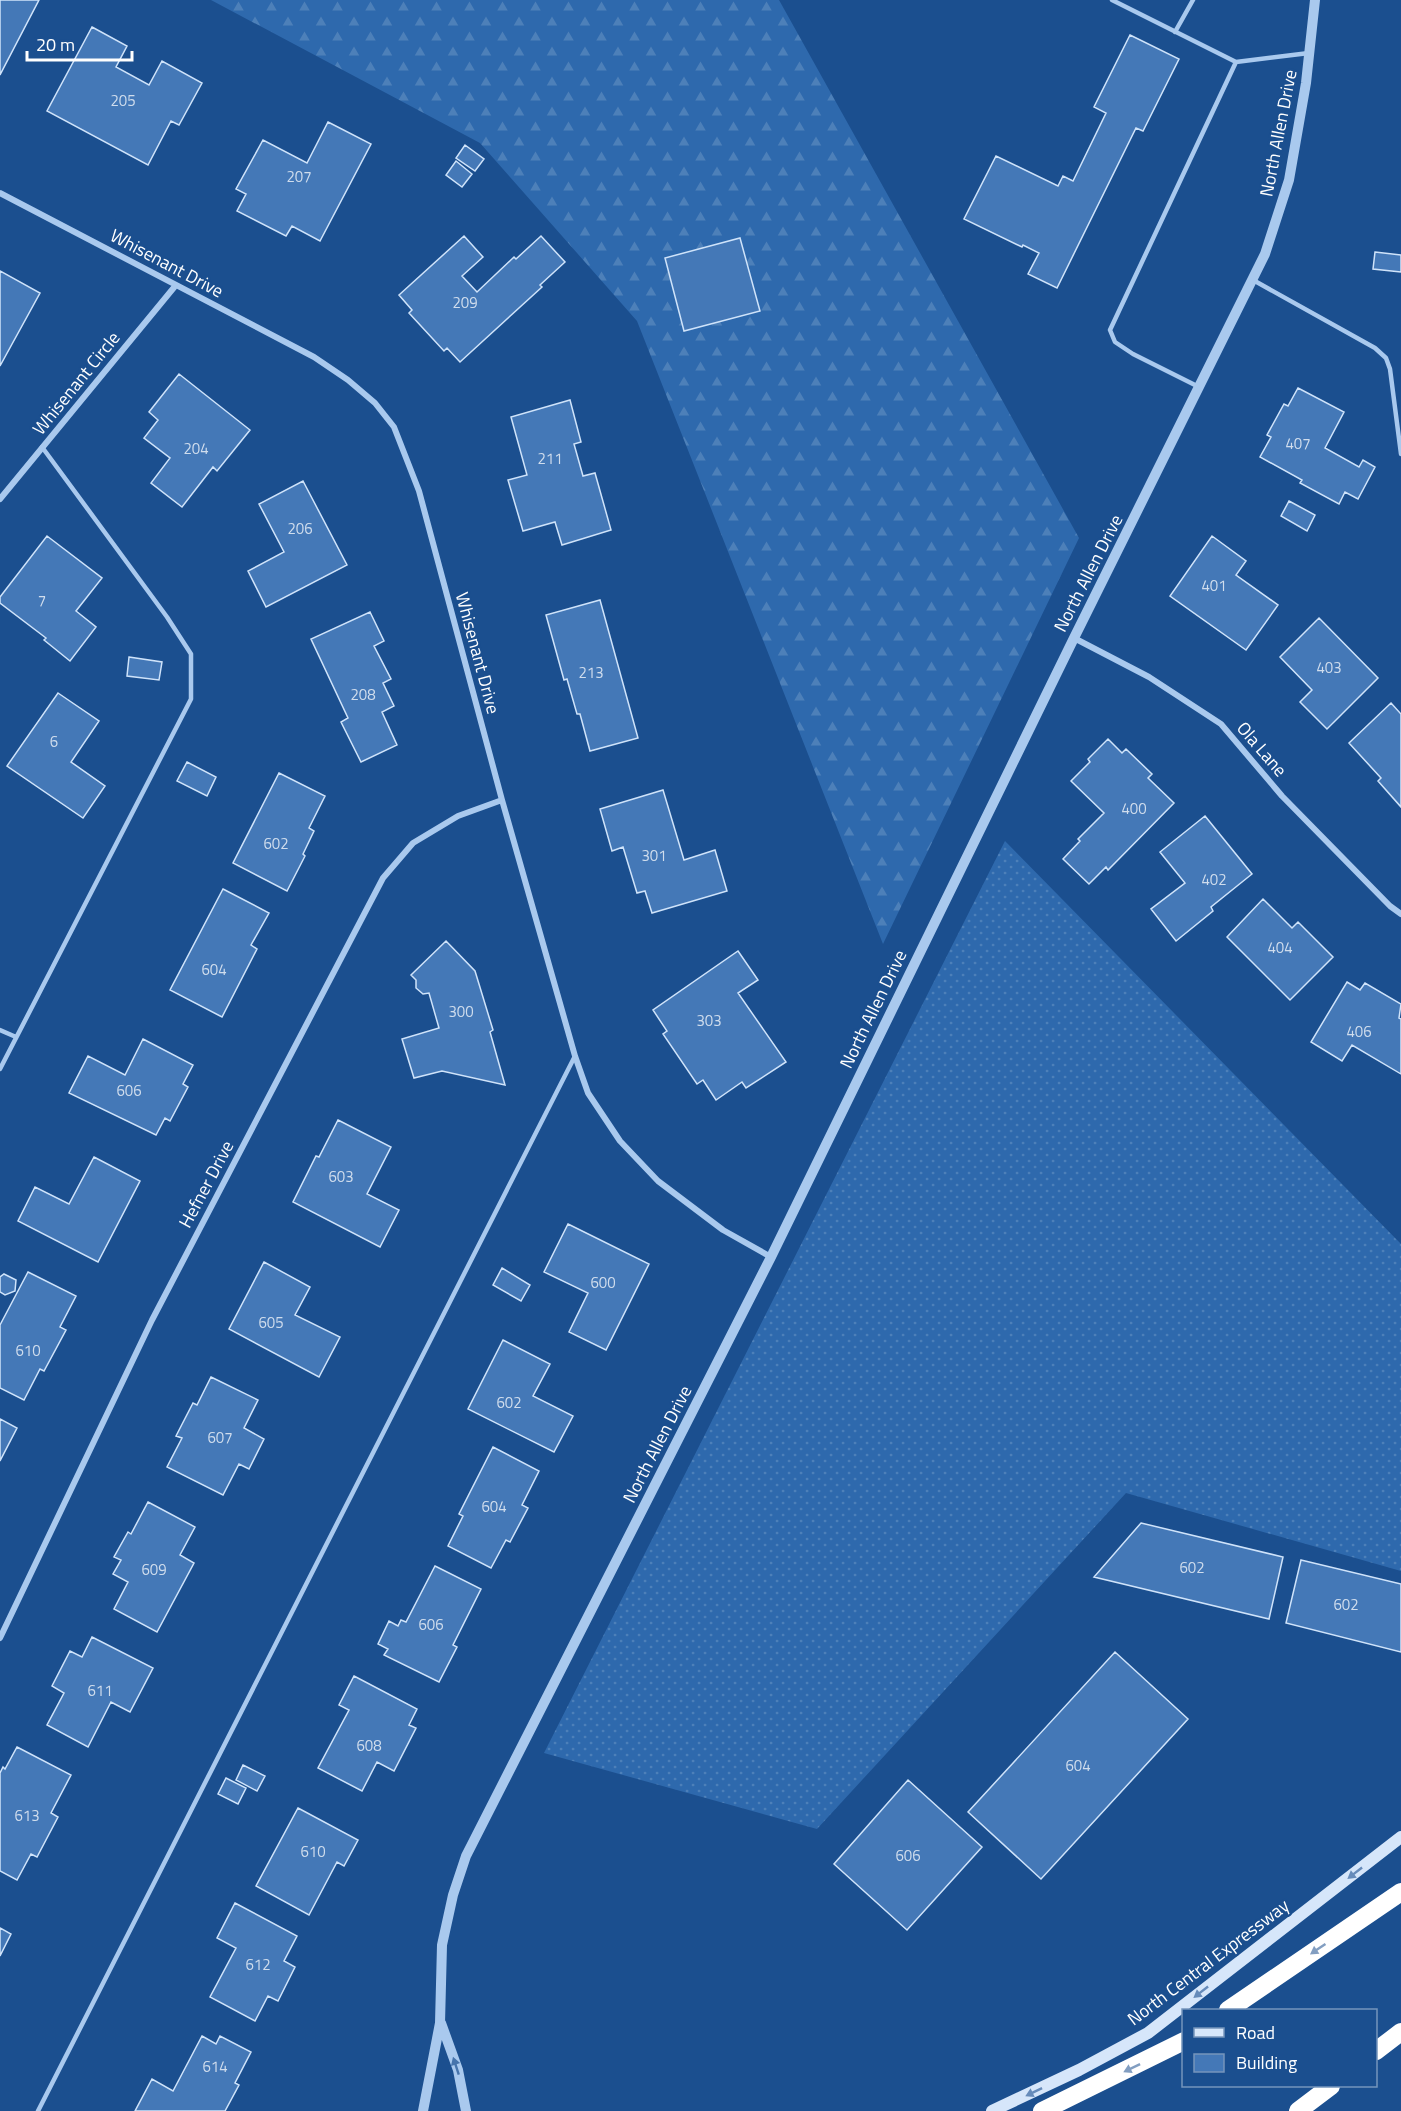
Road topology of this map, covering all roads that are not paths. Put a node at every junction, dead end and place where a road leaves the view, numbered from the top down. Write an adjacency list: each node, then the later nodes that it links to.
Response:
1 (1112, 0): 4 (lane)
2 (1193, 0): 4 (lane)
3 (1315, 0): 5 (street, North Allen Drive)
4 (1176, 32): 6 (lane)
5 (1309, 53): 6 (lane); 8 (street, North Allen Drive)
6 (1236, 62): 10 (lane)
7 (0, 193): 9 (street, Whisenant Drive)
8 (1252, 280): 10 (street, North Allen Drive); 12 (lane)
9 (176, 285): 11 (street, Whisenant Circle); 15 (street, Whisenant Drive)
10 (1199, 387): 14 (street, North Allen Drive)
11 (42, 447): 13 (street, Whisenant Circle); 18 (lane)
12 (1401, 454)
13 (0, 499)
14 (1074, 638): 16 (street, Ola Lane); 21 (street, North Allen Drive)
15 (502, 800): 19 (street, Whisenant Drive); 22 (street, Hefner Drive)
16 (1401, 914)
17 (0, 1030): 18 (lane)
18 (16, 1037): 20 (lane)
19 (575, 1056): 21 (street, Whisenant Drive); 31 (lane)
20 (0, 1069)
21 (771, 1257): 26 (street, North Allen Drive)
22 (0, 1638)
23 (1401, 1837): 34 (main road, North Central Expressway, one-way to 34)
24 (1401, 1893): 25 (highway, one-way to 25)
25 (1229, 2009)
26 (440, 2023): 32 (street, North Allen Drive); 33 (street, North Allen Drive, one-way to 26)
27 (1401, 2032): 29 (highway)
28 (1182, 2042): 35 (highway, one-way to 35)
29 (1377, 2051)
30 (1328, 2087): 36 (highway)
31 (38, 2111)
32 (423, 2111)
33 (466, 2111)
34 (992, 2111)
35 (1042, 2111)
36 (1298, 2111)

